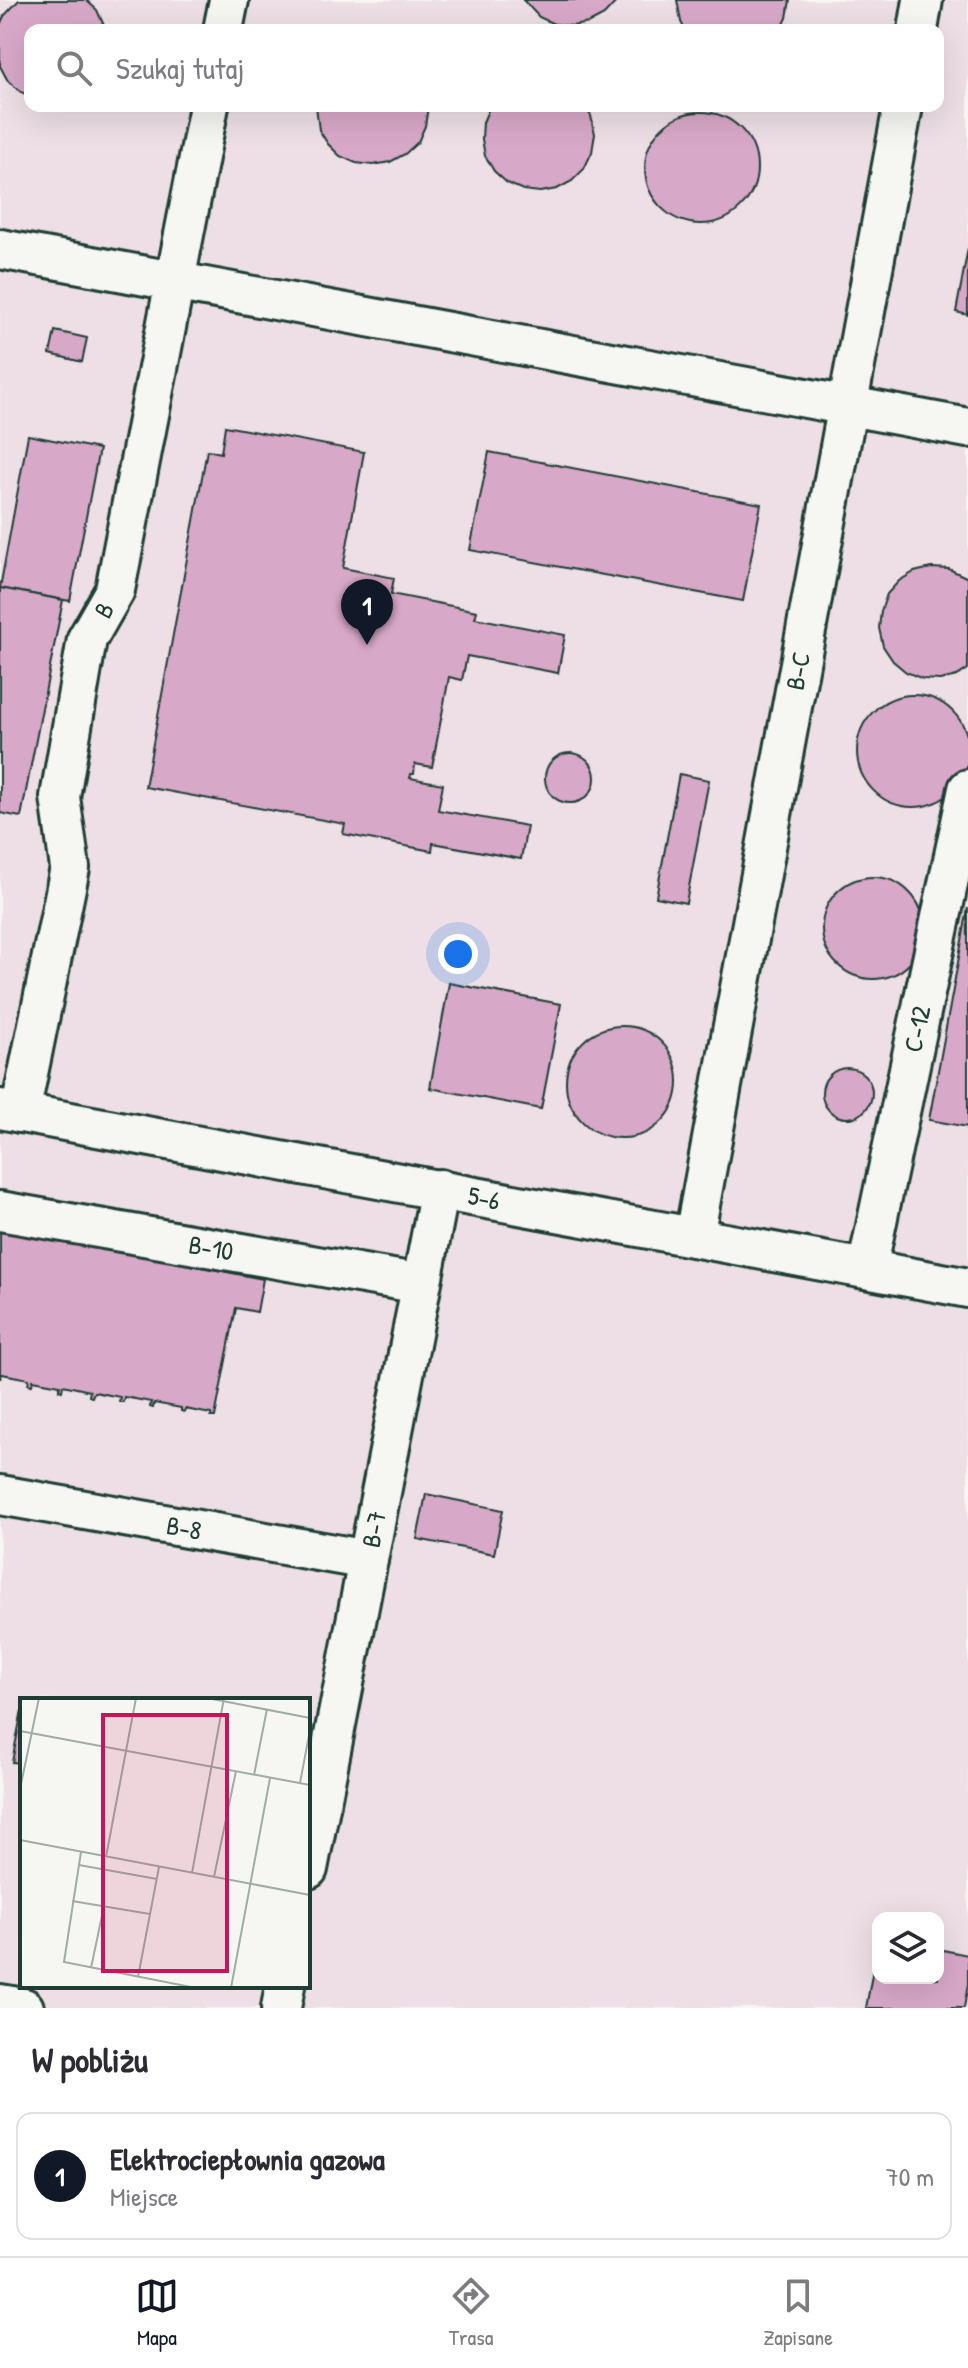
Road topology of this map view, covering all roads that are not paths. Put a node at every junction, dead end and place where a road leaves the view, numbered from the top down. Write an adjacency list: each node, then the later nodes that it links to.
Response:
1 (229, 0): 3 (lane)
2 (923, 0): 4 (lane)
3 (224, 24)
4 (919, 24)
5 (208, 112): 8 (lane, B)
6 (902, 112): 9 (lane, B-C)
7 (0, 249): 8 (lane)
8 (176, 282): 9 (lane); 12 (lane, B)
9 (848, 406): 10 (lane); 15 (lane, B-C)
10 (968, 428)
11 (968, 789): 16 (lane, C-12)
12 (10, 1111): 13 (lane, 5-6)
13 (440, 1189): 15 (lane, 5-6); 17 (lane, B-7)
14 (0, 1211): 17 (lane, B-10)
15 (694, 1237): 16 (lane, 5-6)
16 (867, 1269): 18 (lane, 5-6)
17 (421, 1284): 20 (lane, B-7)
18 (968, 1288)
19 (1, 1502): 20 (lane, B-8)
20 (368, 1560): 21 (lane, B-7)
21 (310, 1859)
22 (285, 1988): 25 (lane)
23 (0, 2004): 24 (lane)
24 (24, 2008)
25 (281, 2008)

